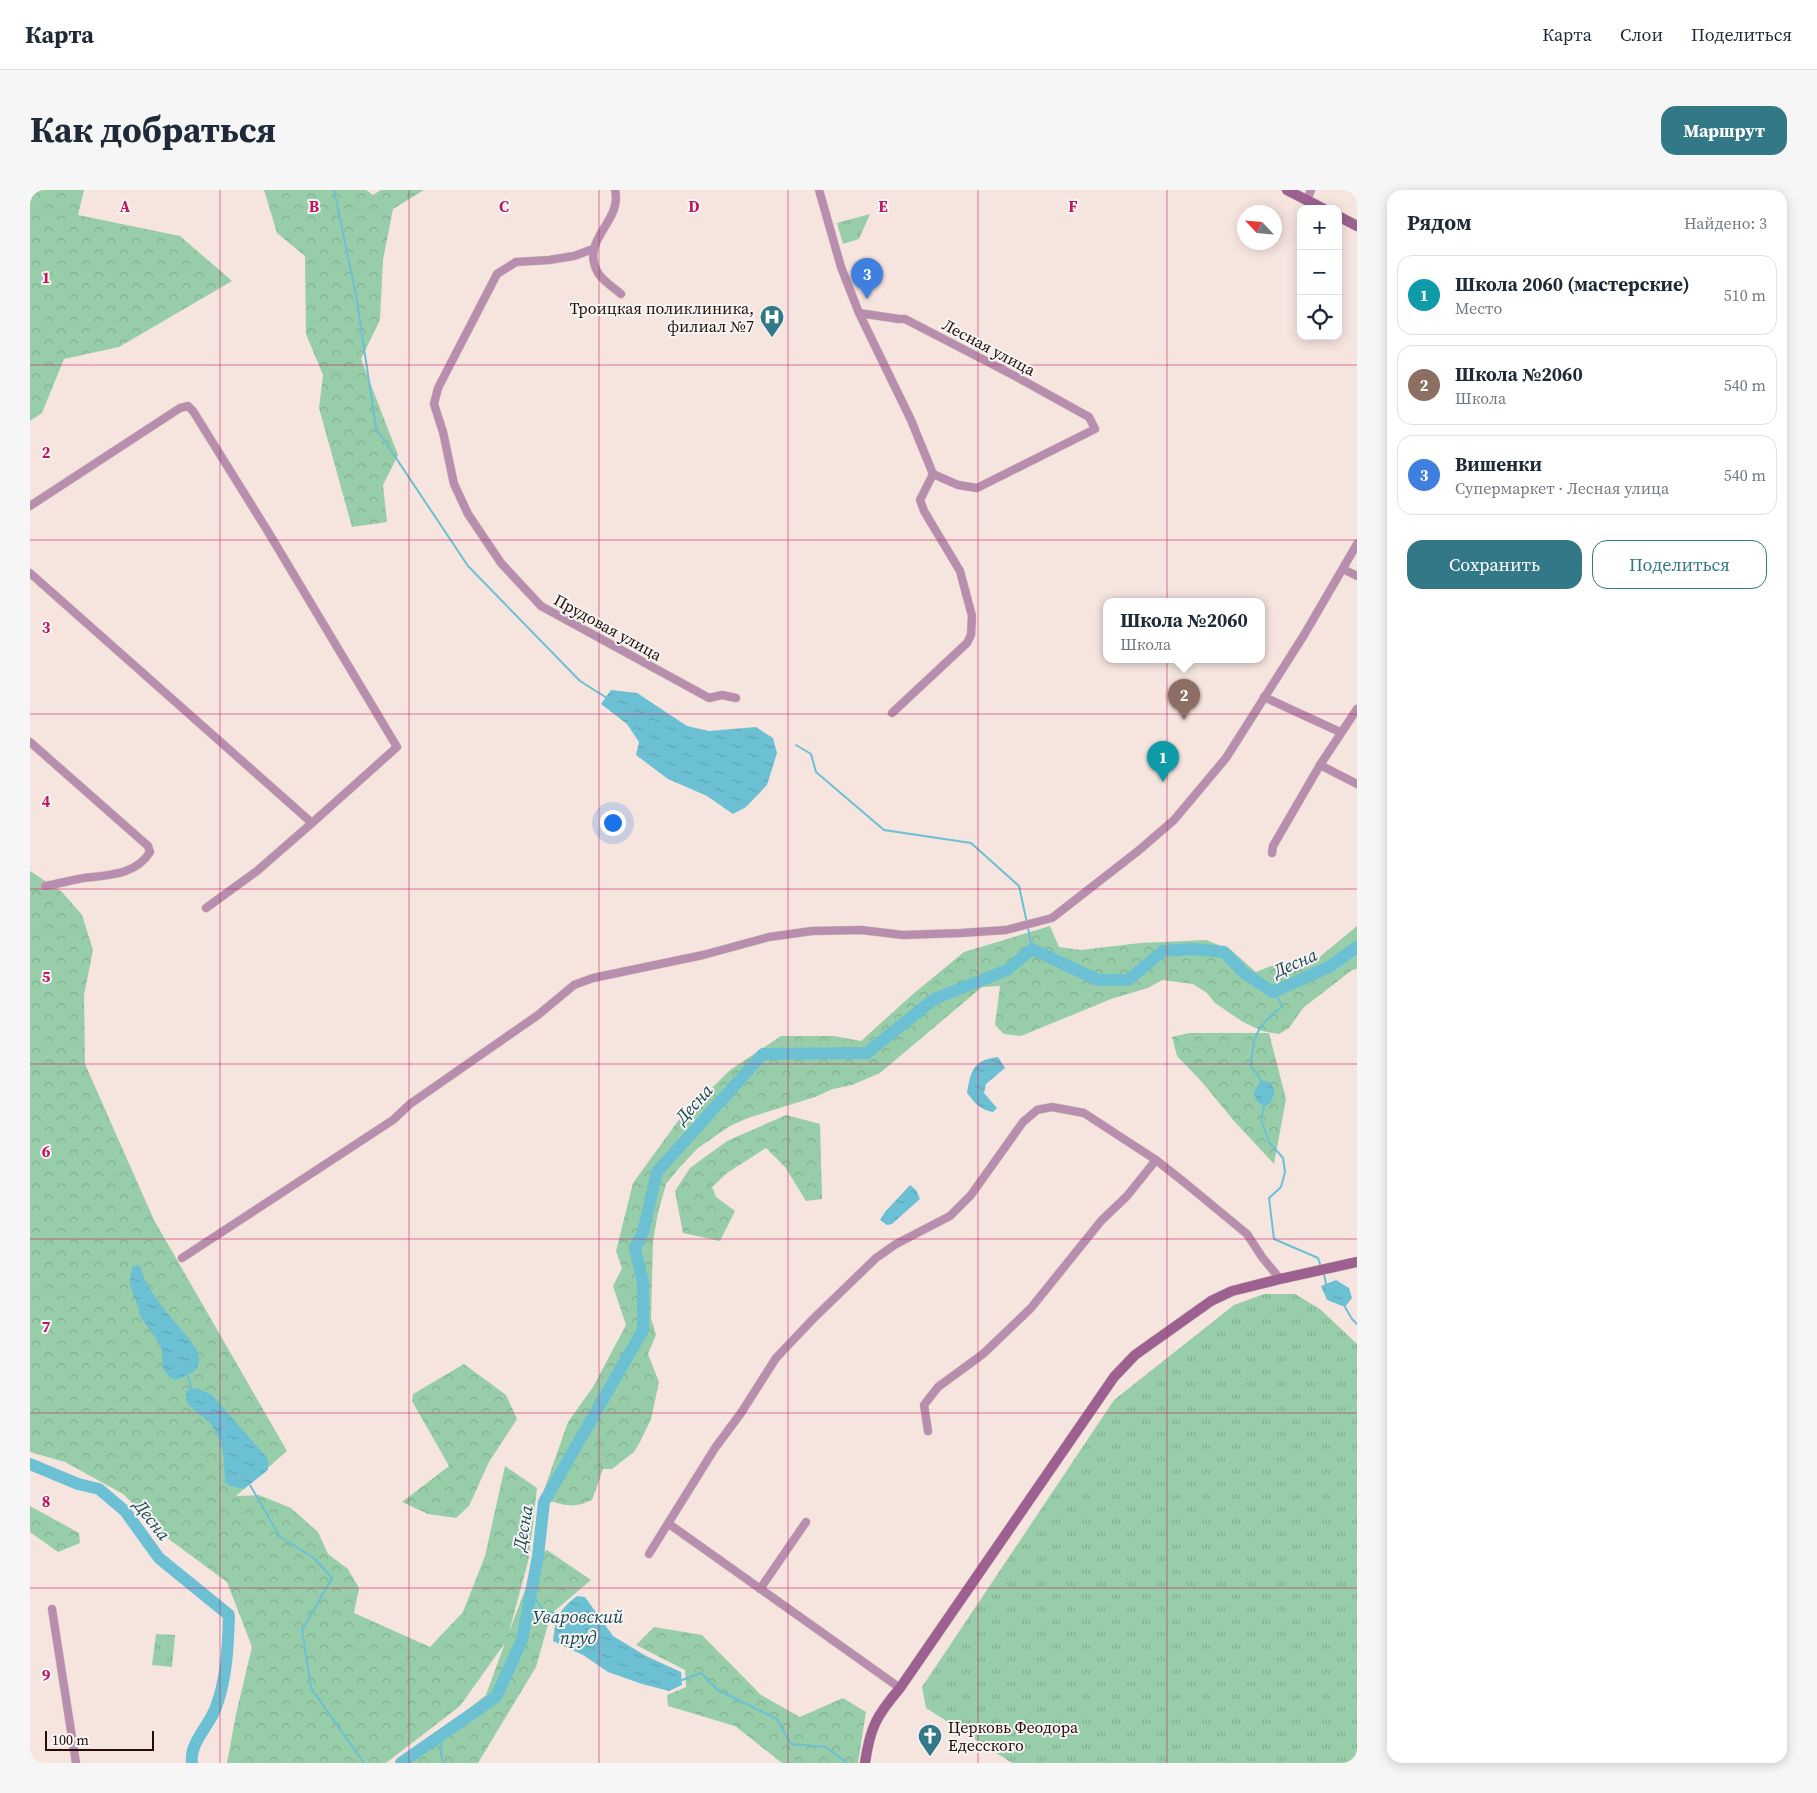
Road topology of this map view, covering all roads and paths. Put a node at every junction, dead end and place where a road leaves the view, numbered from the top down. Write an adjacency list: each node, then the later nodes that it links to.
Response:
1 (615, 190): 8 (street)
2 (818, 190): 10 (street)
3 (1287, 190): 4 (street)
4 (1309, 195): 5 (street)
5 (1320, 205)
6 (1342, 218): 7 (street)
7 (1357, 226)
8 (592, 249): 9 (street); 18 (street, Прудовая улица)
9 (621, 294)
10 (859, 313): 11 (street); 11 (street, Лесная улица)
11 (933, 474): 20 (street)
12 (30, 506): 25 (street)
13 (1357, 544): 14 (street)
14 (1343, 569): 16 (street); 17 (street)
15 (30, 573): 25 (street)
16 (1357, 576)
17 (1264, 697): 21 (street); 30 (street)
18 (736, 698)
19 (1357, 709): 21 (street)
20 (892, 713)
21 (1340, 732): 23 (street)
22 (30, 742): 27 (street)
23 (1320, 765): 24 (street); 26 (street)
24 (1357, 784)
25 (312, 822): 28 (street)
26 (1272, 853)
27 (46, 886)
28 (206, 908)
29 (1156, 1160): 32 (street); 33 (street); 35 (street)
30 (182, 1258)
31 (1357, 1262): 32 (street)
32 (1280, 1279): 39 (street)
33 (928, 1432)
34 (806, 1522): 37 (street)
35 (668, 1524): 36 (street); 37 (street)
36 (649, 1554)
37 (760, 1589): 39 (street)
38 (52, 1609): 40 (street)
39 (900, 1688): 41 (street)
40 (76, 1763)
41 (866, 1763)

